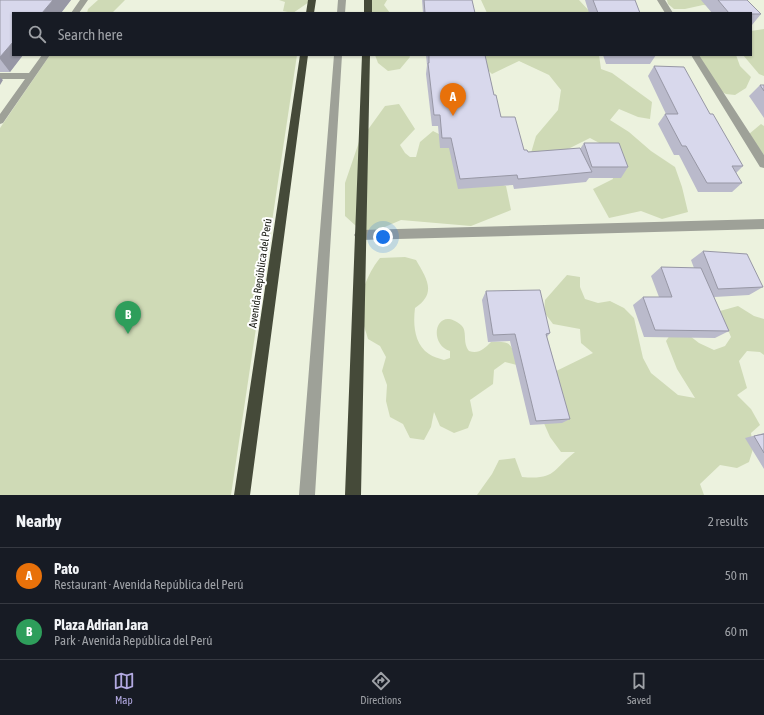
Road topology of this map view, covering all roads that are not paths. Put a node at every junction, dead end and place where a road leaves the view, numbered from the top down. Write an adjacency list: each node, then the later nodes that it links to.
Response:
1 (84, 0): 6 (street)
2 (312, 0): 7 (highway)
3 (342, 0): 8 (street)
4 (368, 0): 9 (highway)
5 (661, 0): 10 (street)
6 (76, 12)
7 (310, 12)
8 (341, 12)
9 (368, 12)
10 (668, 12)
11 (45, 56): 17 (street)
12 (304, 56): 22 (highway, Avenida República del Perú)
13 (338, 56): 23 (street)
14 (366, 56): 21 (highway)
15 (696, 56): 19 (street)
16 (0, 76): 17 (street)
17 (31, 76): 18 (street)
18 (0, 121)
19 (764, 164)
20 (764, 224): 21 (street)
21 (360, 235): 24 (highway)
22 (242, 495)
23 (308, 495)
24 (353, 495)

